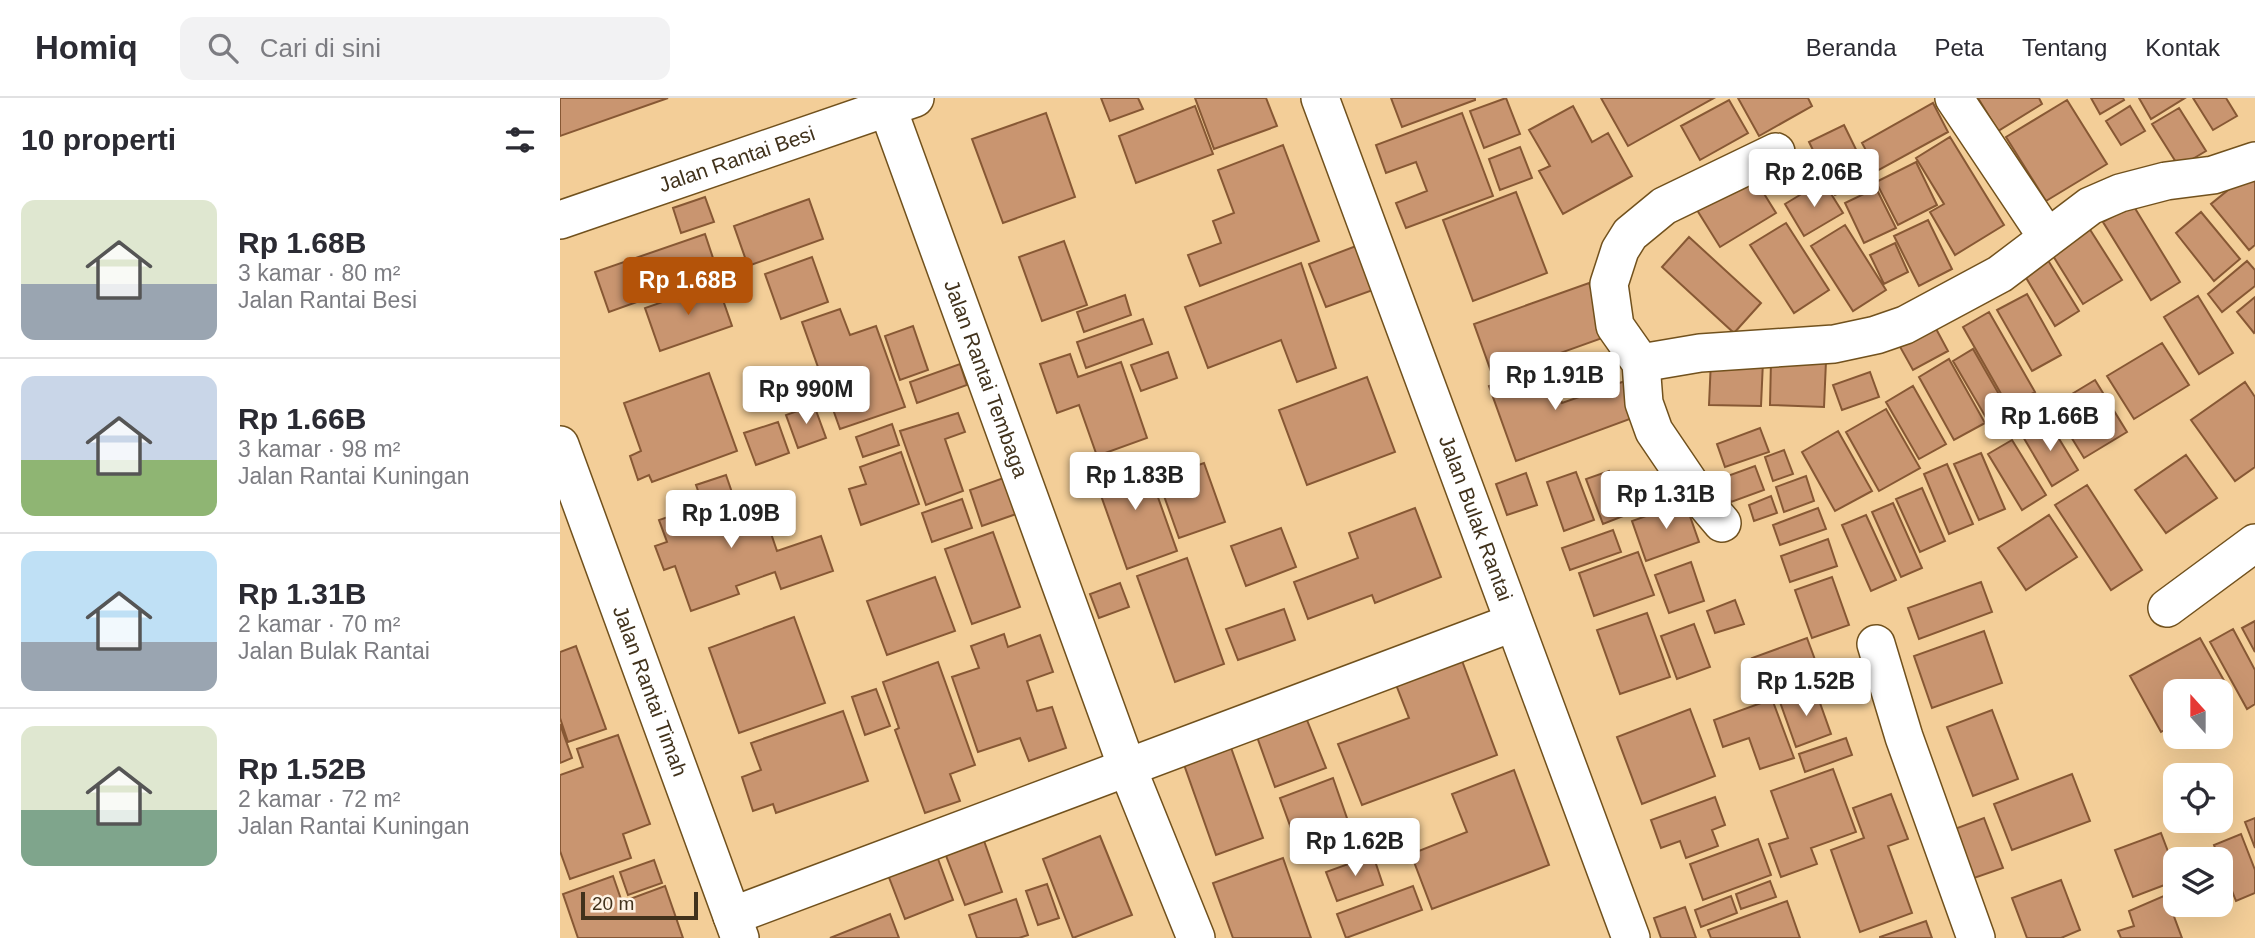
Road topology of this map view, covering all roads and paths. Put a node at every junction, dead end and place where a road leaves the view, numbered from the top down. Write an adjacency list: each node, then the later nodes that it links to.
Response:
1 (1320, 98): 13 (street, Jalan Bulak Rantai)
2 (1954, 98): 7 (street)
3 (901, 104): 6 (street, Jalan Rantai Besi); 15 (street, Jalan Rantai Tembaga)
4 (1776, 152): 8 (street)
5 (2255, 161): 7 (street)
6 (560, 220)
7 (2047, 237): 8 (street)
8 (1641, 363): 10 (street)
9 (560, 445): 16 (street, Jalan Rantai Timah)
10 (1721, 523)
11 (2255, 543): 12 (street)
12 (2168, 608)
13 (1512, 623): 15 (street); 18 (street, Jalan Bulak Rantai)
14 (1876, 644): 19 (street)
15 (1127, 767): 16 (street); 17 (street, Jalan Rantai Tembaga)
16 (736, 927)
17 (1196, 938)
18 (1631, 938)
19 (1976, 938)

